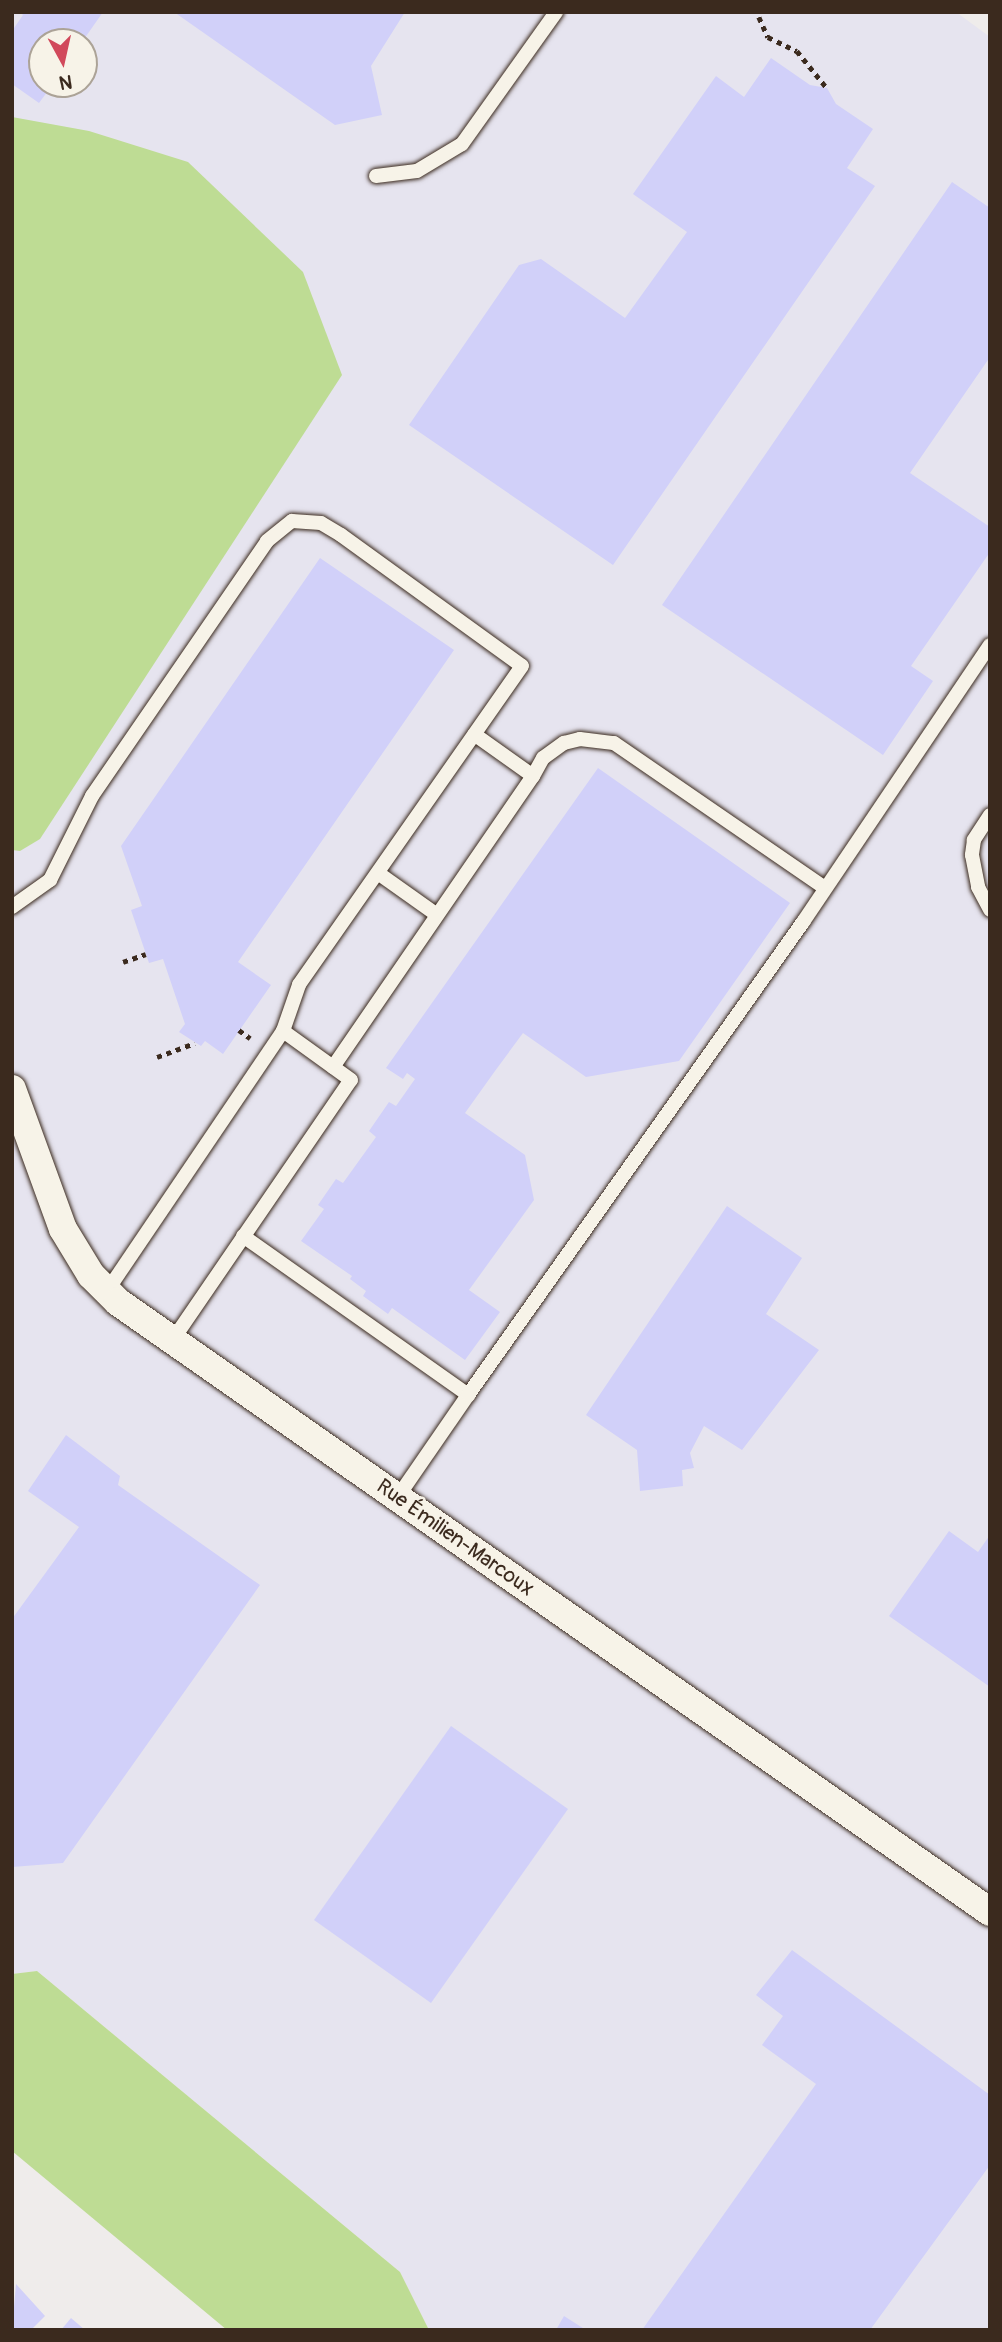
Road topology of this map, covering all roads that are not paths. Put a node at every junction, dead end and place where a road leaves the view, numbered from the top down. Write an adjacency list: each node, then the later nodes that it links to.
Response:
1 (556, 12): 2 (lane)
2 (376, 176)
3 (990, 645): 8 (lane)
4 (474, 734): 5 (lane); 7 (lane); 9 (lane)
5 (533, 776): 8 (lane); 11 (lane)
6 (990, 815): 10 (lane)
7 (378, 873): 11 (lane); 12 (lane)
8 (825, 888): 18 (lane)
9 (12, 907)
10 (990, 910)
11 (437, 915): 13 (lane)
12 (283, 1031): 13 (lane); 16 (lane)
13 (333, 1067): 15 (lane)
14 (12, 1089): 16 (street, Rue Émilien-Marcoux)
15 (243, 1237): 17 (lane); 18 (lane)
16 (107, 1291): 17 (street, Rue Émilien-Marcoux)
17 (172, 1341): 19 (street, Rue Émilien-Marcoux)
18 (468, 1395): 19 (lane)
19 (397, 1498): 20 (street, Rue Émilien-Marcoux)
20 (990, 1912)

